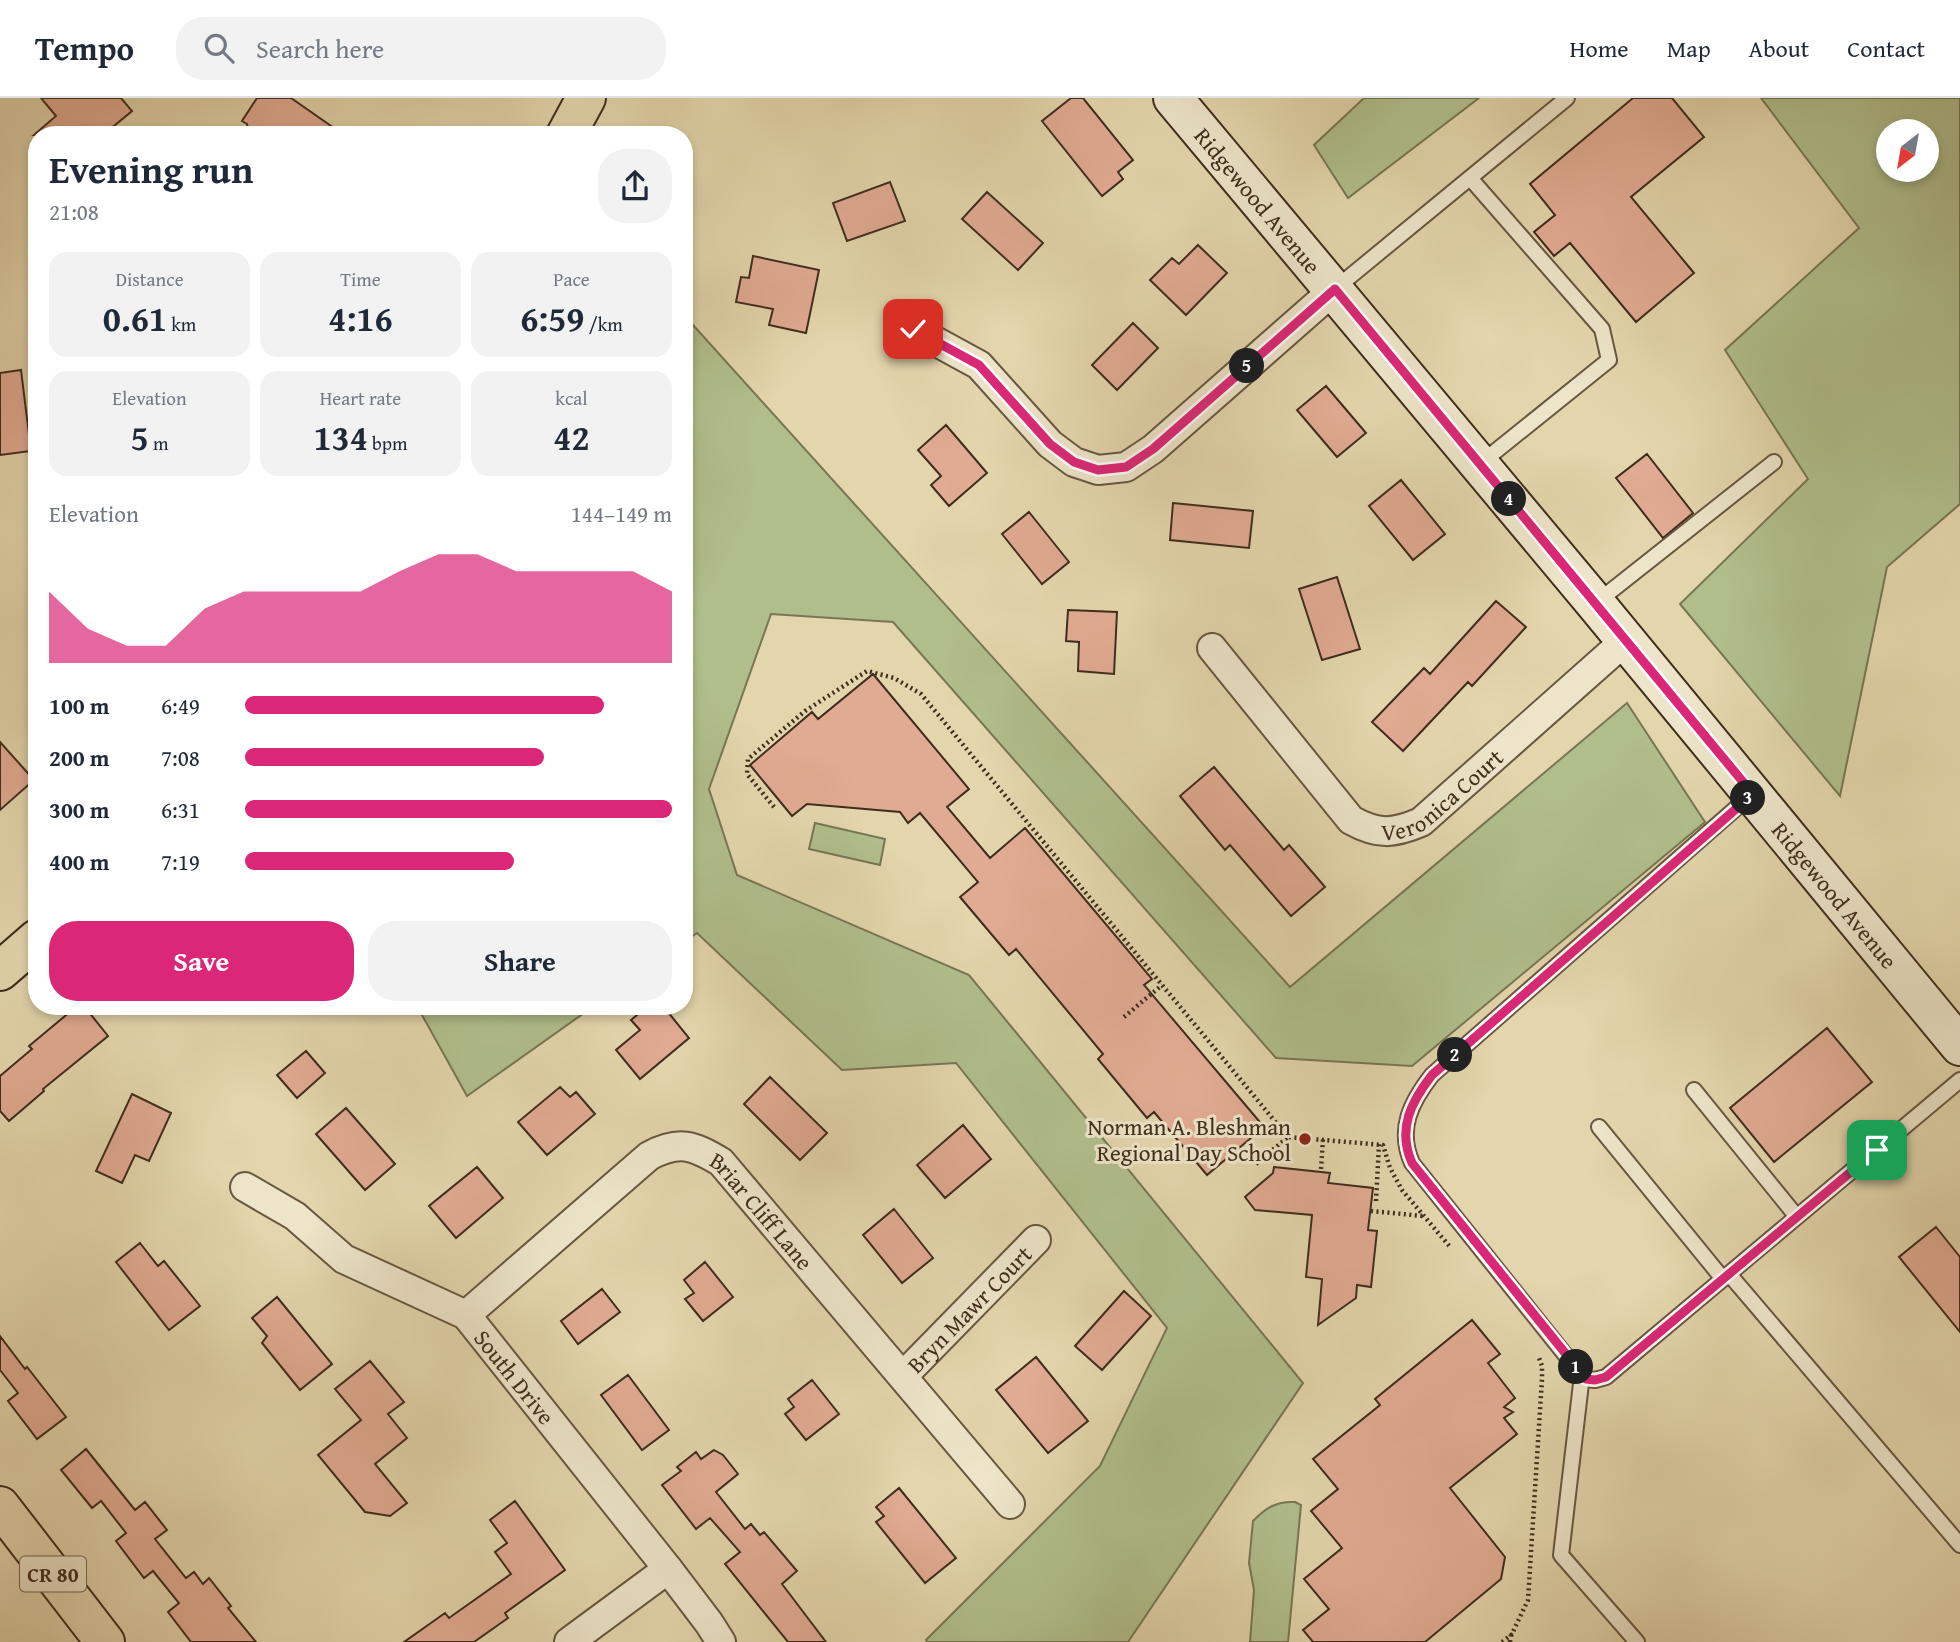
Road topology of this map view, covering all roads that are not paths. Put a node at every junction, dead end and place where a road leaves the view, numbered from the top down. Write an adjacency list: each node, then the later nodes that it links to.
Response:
1 (586, 98): 4 (main road)
2 (1173, 98): 6 (street, Ridgewood Avenue)
3 (1567, 98): 5 (lane)
4 (571, 126)
5 (1470, 178): 6 (lane); 9 (lane)
6 (1335, 289): 7 (street); 9 (street, Ridgewood Avenue)
7 (913, 329)
8 (1774, 462): 10 (lane)
9 (1480, 464): 10 (street, Ridgewood Avenue)
10 (1595, 603): 11 (street, Ridgewood Avenue)
11 (1626, 640): 12 (street, Veronica Court); 13 (street, Ridgewood Avenue)
12 (1212, 648)
13 (1753, 794): 16 (street, Ridgewood Avenue); 25 (lane)
14 (28, 947): 15 (main road)
15 (0, 971)
16 (1960, 1046)
17 (1960, 1080): 21 (lane)
18 (1694, 1090): 21 (lane)
19 (1599, 1127): 23 (lane)
20 (245, 1187): 24 (street, South Drive)
21 (1797, 1217): 23 (lane)
22 (1036, 1240): 26 (street, Bryn Mawr Court)
23 (1726, 1276): 25 (lane); 29 (lane)
24 (466, 1315): 26 (street, Briar Cliff Lane); 30 (street, South Drive)
25 (1582, 1375): 34 (lane)
26 (903, 1376): 27 (street, Briar Cliff Lane)
27 (1010, 1504)
28 (0, 1507): 31 (main road, CR 80)
29 (1960, 1545)
30 (668, 1569): 32 (street); 33 (street, South Drive)
31 (105, 1642)
32 (569, 1642)
33 (721, 1642)
34 (1637, 1642)

